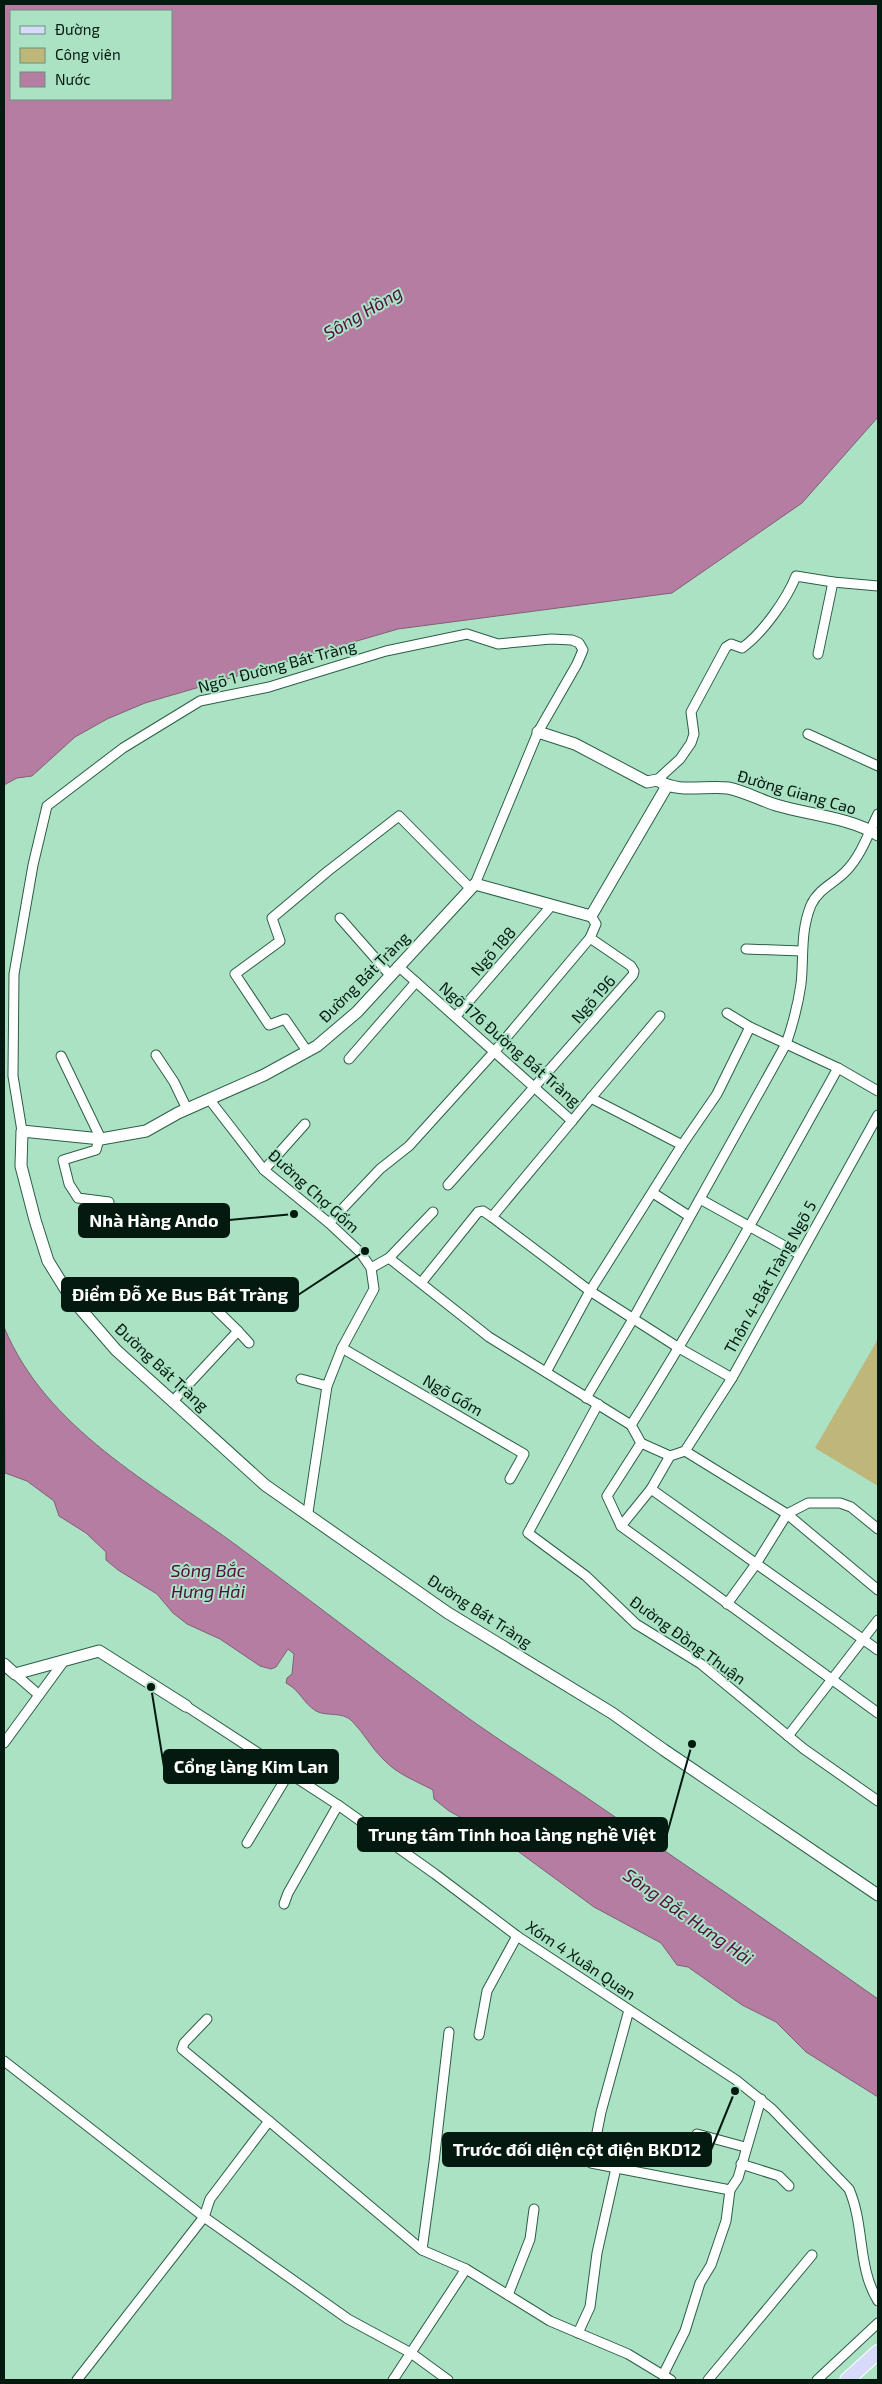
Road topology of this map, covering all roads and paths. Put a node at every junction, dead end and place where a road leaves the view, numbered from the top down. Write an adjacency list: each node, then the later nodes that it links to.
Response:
1 (833, 582): 2 (street); 3 (street); 7 (street)
2 (878, 586)
3 (818, 654)
4 (538, 732): 7 (street, Đường Giang Cao); 10 (street); 38 (street, Ngõ 1 Đường Bát Tràng)
5 (808, 734): 6 (street)
6 (878, 766)
7 (662, 783): 9 (street, Đường Giang Cao); 12 (street)
8 (878, 814): 9 (street)
9 (874, 833): 16 (street)
10 (473, 887): 11 (street); 17 (street, Đường Bát Tràng); 24 (street)
11 (552, 905): 12 (street); 20 (street, Ngõ 188)
12 (591, 916): 14 (street)
13 (340, 918): 17 (street, Ngõ 176 Đường Bát Tràng)
14 (590, 938): 25 (street); 30 (street, Ngõ 196)
15 (746, 950): 16 (street)
16 (801, 951): 23 (street)
17 (394, 971): 18 (street, Ngõ 176 Đường Bát Tràng); 24 (street, Đường Bát Tràng)
18 (416, 982): 20 (street, Ngõ 176 Đường Bát Tràng); 28 (street)
19 (726, 1013): 22 (street)
20 (456, 1016): 25 (street, Ngõ 176 Đường Bát Tràng)
21 (660, 1016): 32 (street)
22 (750, 1028): 23 (street); 40 (street)
23 (786, 1044): 29 (street); 44 (street)
24 (307, 1051): 33 (street, Đường Bát Tràng)
25 (495, 1051): 30 (street, Ngõ 176 Đường Bát Tràng); 49 (street)
26 (156, 1055): 34 (street)
27 (61, 1056): 39 (street)
28 (349, 1059)
29 (838, 1068): 31 (street); 50 (street)
30 (535, 1088): 36 (street, Ngõ 176 Đường Bát Tràng); 42 (street)
31 (878, 1091)
32 (591, 1098): 36 (street, Ngõ 176 Đường Bát Tràng); 40 (street, Ngõ 176 Đường Bát Tràng)
33 (209, 1099): 34 (street, Đường Bát Tràng); 41 (street, Đường Chợ Gốm)
34 (187, 1109): 39 (street, Đường Bát Tràng)
35 (878, 1115): 51 (street, Thôn 4-Bát Tràng Ngõ 5)
36 (572, 1120): 48 (street)
37 (305, 1124): 41 (street)
38 (22, 1131): 39 (street, Đường Bát Tràng); 67 (street, Đường Bát Tràng)
39 (100, 1139): 45 (street)
40 (682, 1145): 43 (street)
41 (264, 1170): 49 (street, Đường Chợ Gốm)
42 (448, 1185)
43 (654, 1193): 47 (street); 56 (street)
44 (700, 1199): 47 (street); 50 (street)
45 (109, 1202)
46 (433, 1212): 52 (street)
47 (689, 1216): 57 (street)
48 (492, 1217): 54 (street); 56 (street)
49 (329, 1223): 53 (street, Đường Chợ Gốm)
50 (750, 1227): 51 (street); 61 (street)
51 (799, 1254): 63 (street, Thôn 4-Bát Tràng Ngõ 5)
52 (389, 1258): 53 (street); 54 (street)
53 (371, 1268): 60 (street)
54 (421, 1284): 62 (street)
55 (191, 1285): 58 (street)
56 (590, 1291): 57 (street); 62 (street)
57 (633, 1319): 61 (street); 66 (street)
58 (238, 1331): 59 (street); 67 (street)
59 (248, 1343)
60 (342, 1348): 65 (street); 73 (street, Ngõ Gốm)
61 (679, 1348): 63 (street); 69 (street)
62 (546, 1372): 66 (street)
63 (732, 1378): 71 (street, Thôn 4-Bát Tràng Ngõ 5)
64 (301, 1379): 65 (street)
65 (327, 1386): 75 (street)
66 (586, 1398): 68 (street)
67 (173, 1401): 75 (street, Đường Bát Tràng)
68 (598, 1404): 69 (street); 92 (street, Đường Đồng Thuận)
69 (631, 1425): 70 (street)
70 (641, 1443): 72 (street); 77 (street)
71 (685, 1451): 72 (street); 76 (street)
72 (670, 1456): 74 (street)
73 (510, 1479)
74 (651, 1489): 77 (street); 79 (street)
75 (308, 1512): 98 (street, Đường Bát Tràng)
76 (787, 1514): 78 (street); 79 (street); 80 (street)
77 (620, 1526): 81 (street)
78 (878, 1529)
79 (756, 1564): 81 (street); 83 (street)
80 (878, 1590)
81 (727, 1604): 88 (street)
82 (878, 1620): 83 (street)
83 (863, 1640): 84 (street); 88 (street)
84 (878, 1650)
85 (64, 1661): 87 (street); 89 (street); 90 (street)
86 (4, 1664): 87 (street)
87 (15, 1674): 89 (street)
88 (832, 1680): 91 (street); 92 (street)
89 (39, 1695): 93 (street)
90 (186, 1706): 94 (street, Xóm 4 Xuân Quan)
91 (878, 1714)
92 (788, 1736): 95 (street, Đường Đồng Thuận)
93 (4, 1743)
94 (289, 1773): 96 (street, Xóm 4 Xuân Quan); 97 (street)
95 (878, 1801)
96 (338, 1805): 99 (street); 100 (street, Xóm 4 Xuân Quan)
97 (247, 1843)
98 (878, 1895)
99 (284, 1904)
100 (517, 1936): 101 (street, Xóm 4 Xuân Quan); 104 (street)
101 (629, 2010): 106 (street, Xóm 4 Xuân Quan); 111 (street)
102 (207, 2019): 107 (street)
103 (448, 2032): 116 (street)
104 (479, 2035)
105 (4, 2061): 115 (street)
106 (760, 2099): 109 (street); 120 (street, Xóm 4 Xuân Quan)
107 (269, 2121): 115 (street); 116 (street)
108 (697, 2134): 109 (street)
109 (745, 2147): 110 (street)
110 (741, 2164): 112 (street); 113 (street)
111 (616, 2168): 113 (street); 122 (street)
112 (789, 2186)
113 (730, 2190): 125 (street)
114 (534, 2209): 119 (street)
115 (204, 2217): 124 (street); 126 (street)
116 (422, 2250): 118 (street)
117 (812, 2255): 130 (street)
118 (466, 2269): 119 (street); 124 (street)
119 (508, 2295): 122 (street)
120 (878, 2301)
121 (878, 2324): 131 (street)
122 (578, 2333): 125 (street)
123 (878, 2352): 132 (main road)
124 (411, 2354): 127 (street); 128 (street)
125 (663, 2375): 129 (street)
126 (77, 2380)
127 (392, 2380)
128 (448, 2380)
129 (671, 2380)
130 (708, 2380)
131 (817, 2380)
132 (846, 2380)

